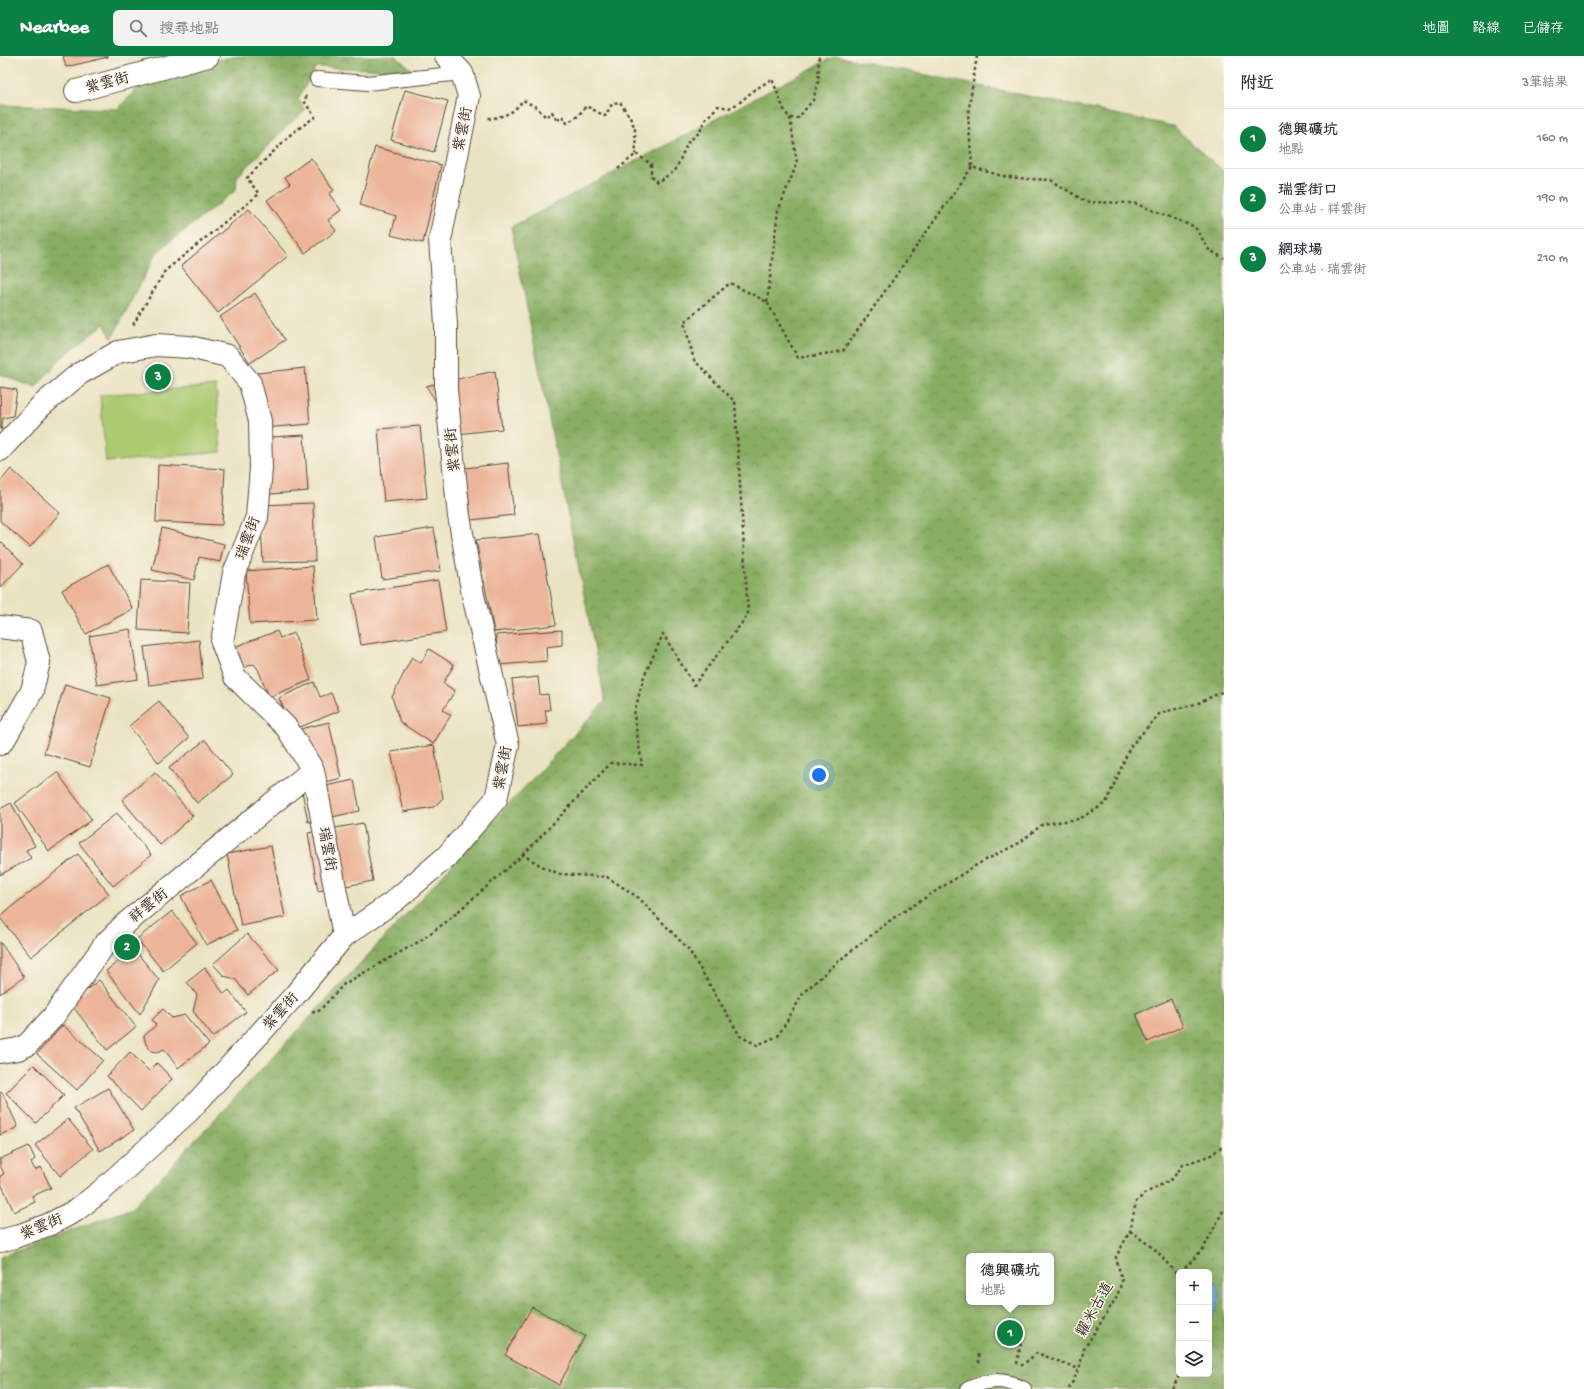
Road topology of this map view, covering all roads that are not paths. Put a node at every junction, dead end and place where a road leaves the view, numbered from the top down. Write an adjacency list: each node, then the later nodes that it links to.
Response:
1 (208, 56): 5 (street, 紫雲街)
2 (446, 56): 3 (street, 紫雲街)
3 (462, 73): 4 (lane); 10 (street, 紫雲街)
4 (317, 79)
5 (76, 91)
6 (0, 450): 9 (street, 瑞雲街)
7 (0, 627): 8 (street)
8 (0, 744)
9 (313, 770): 10 (street, 瑞雲街); 11 (street, 祥雲街)
10 (344, 936): 12 (street, 紫雲街)
11 (0, 1052)
12 (0, 1241)
13 (968, 1389): 14 (lane)
14 (1024, 1389)

